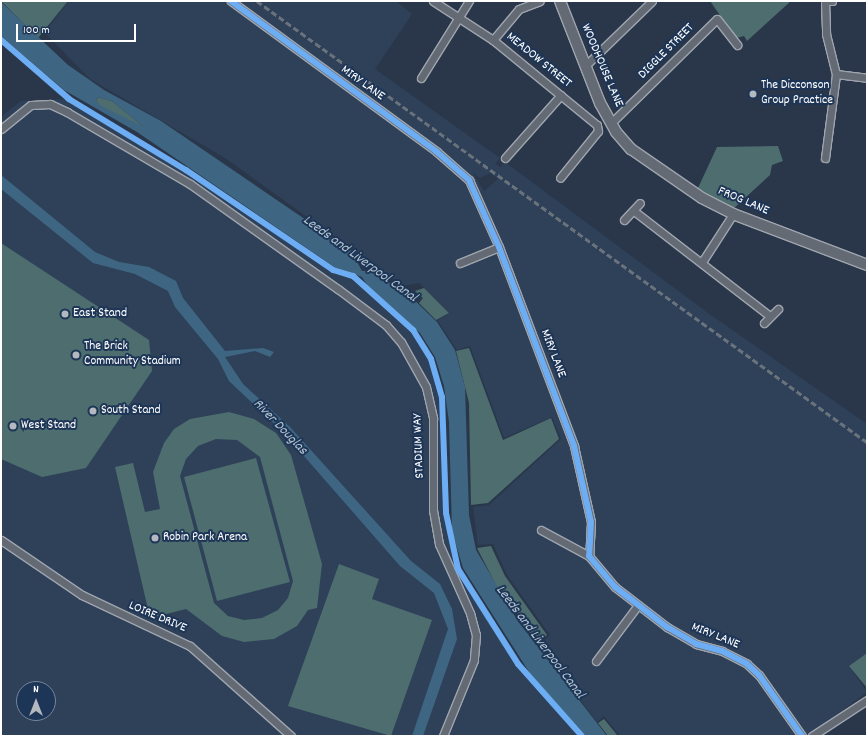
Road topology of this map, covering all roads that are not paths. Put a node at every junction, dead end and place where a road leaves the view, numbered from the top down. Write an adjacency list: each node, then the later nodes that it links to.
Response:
1 (230, 1): 26 (street, MIRY LANE)
2 (432, 1): 8 (street, MEADOW STREET)
3 (469, 1): 8 (street)
4 (540, 1): 9 (street)
5 (652, 1): 11 (street)
6 (832, 1): 12 (street)
7 (561, 2): 11 (street, WOODHOUSE LANE)
8 (459, 16): 9 (street, MEADOW STREET); 13 (street)
9 (494, 40): 15 (street, MEADOW STREET)
10 (737, 45): 16 (street, DIGGLE STREET)
11 (585, 66): 16 (street, WOODHOUSE LANE)
12 (836, 74): 14 (street); 20 (street)
13 (421, 78)
14 (867, 78)
15 (561, 95): 19 (street); 21 (street, MEADOW STREET)
16 (611, 124): 18 (street, WOODHOUSE LANE)
17 (1, 129): 40 (street, STADIUM WAY)
18 (621, 140): 24 (street, FROG LANE)
19 (505, 158)
20 (825, 158)
21 (560, 178)
22 (640, 203): 23 (street)
23 (634, 211): 25 (street); 27 (street)
24 (733, 214): 27 (street); 29 (street, FROG LANE)
25 (624, 220)
26 (499, 246): 28 (street); 35 (street, MIRY LANE)
27 (702, 262): 31 (street)
28 (460, 263)
29 (867, 265)
30 (778, 309): 31 (street)
31 (770, 316): 32 (street)
32 (764, 323)
33 (541, 530): 35 (street)
34 (1, 540): 39 (street, LOIRE DRIVE)
35 (589, 556): 36 (street, MIRY LANE)
36 (638, 606): 37 (street); 41 (street, MIRY LANE)
37 (596, 661)
38 (867, 700): 42 (street)
39 (291, 736)
40 (443, 736)
41 (802, 736)
42 (812, 736)

